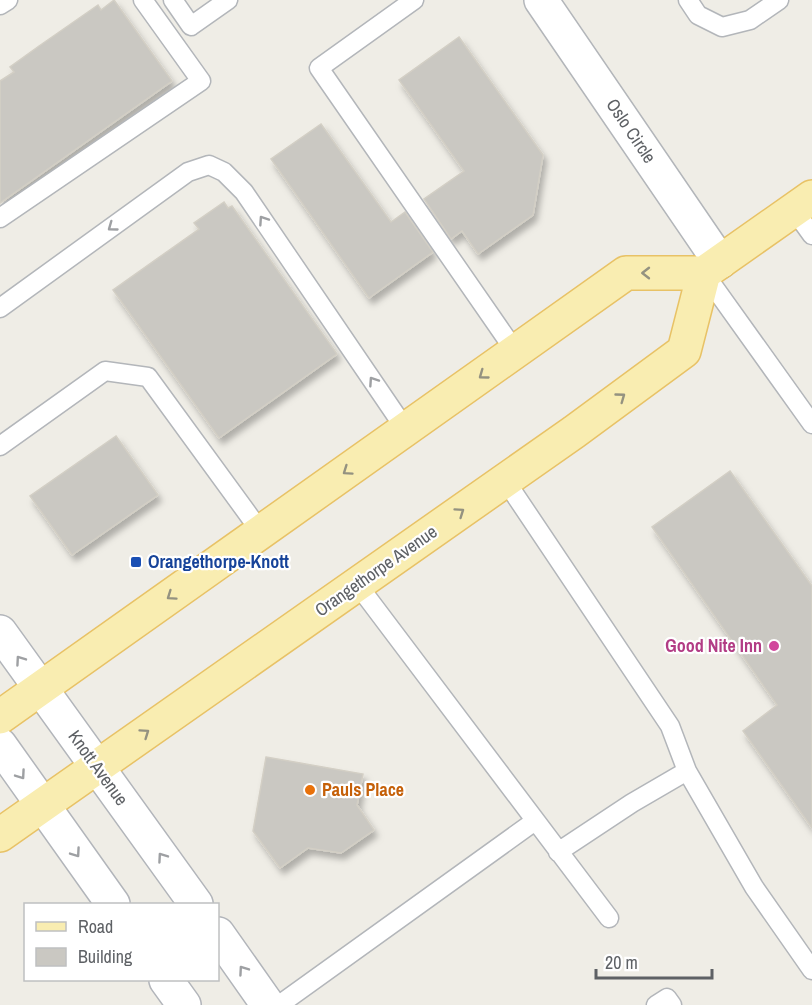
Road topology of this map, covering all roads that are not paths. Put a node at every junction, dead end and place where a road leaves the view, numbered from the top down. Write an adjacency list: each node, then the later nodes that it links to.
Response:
1 (8, 0): 9 (lane)
2 (143, 0): 11 (lane)
3 (173, 0): 4 (lane)
4 (228, 0)
5 (414, 0): 14 (lane)
6 (541, 0): 12 (main road, Oslo Circle)
7 (688, 0): 8 (lane)
8 (778, 0)
9 (0, 5)
10 (806, 214): 12 (main road)
11 (0, 218)
12 (712, 268): 14 (main road, one-way to 14); 15 (lane); 18 (main road, Orangethorpe Avenue, one-way to 12)
13 (0, 308): 16 (lane, one-way to 13)
14 (515, 351): 16 (main road, one-way to 16)
15 (812, 424)
16 (406, 430): 19 (main road, one-way to 19)
17 (0, 446): 19 (lane)
18 (505, 480): 20 (main road, Orangethorpe Avenue, one-way to 18); 26 (lane)
19 (261, 532): 22 (main road, one-way to 22)
20 (357, 584): 25 (main road, Orangethorpe Avenue, one-way to 20); 28 (lane)
21 (0, 632): 22 (main road, Knott Avenue, one-way to 21)
22 (40, 688): 23 (main road); 25 (main road, Knott Avenue)
23 (0, 717)
24 (0, 745): 27 (main road, one-way to 27)
25 (98, 766): 27 (main road, Orangethorpe Avenue); 32 (main road, Knott Avenue, one-way to 25)
26 (687, 771): 30 (lane); 35 (lane)
27 (43, 805): 29 (main road, Orangethorpe Avenue); 31 (main road, one-way to 31)
28 (535, 821): 30 (lane); 39 (lane)
29 (0, 835)
30 (558, 852): 33 (lane)
31 (112, 903)
32 (195, 903)
33 (609, 918)
34 (219, 935): 38 (main road, one-way to 34)
35 (812, 970)
36 (167, 981): 37 (main road)
37 (184, 1005)
38 (268, 1005)
39 (279, 1005)
40 (656, 1005): 41 (lane)
41 (672, 1005)

